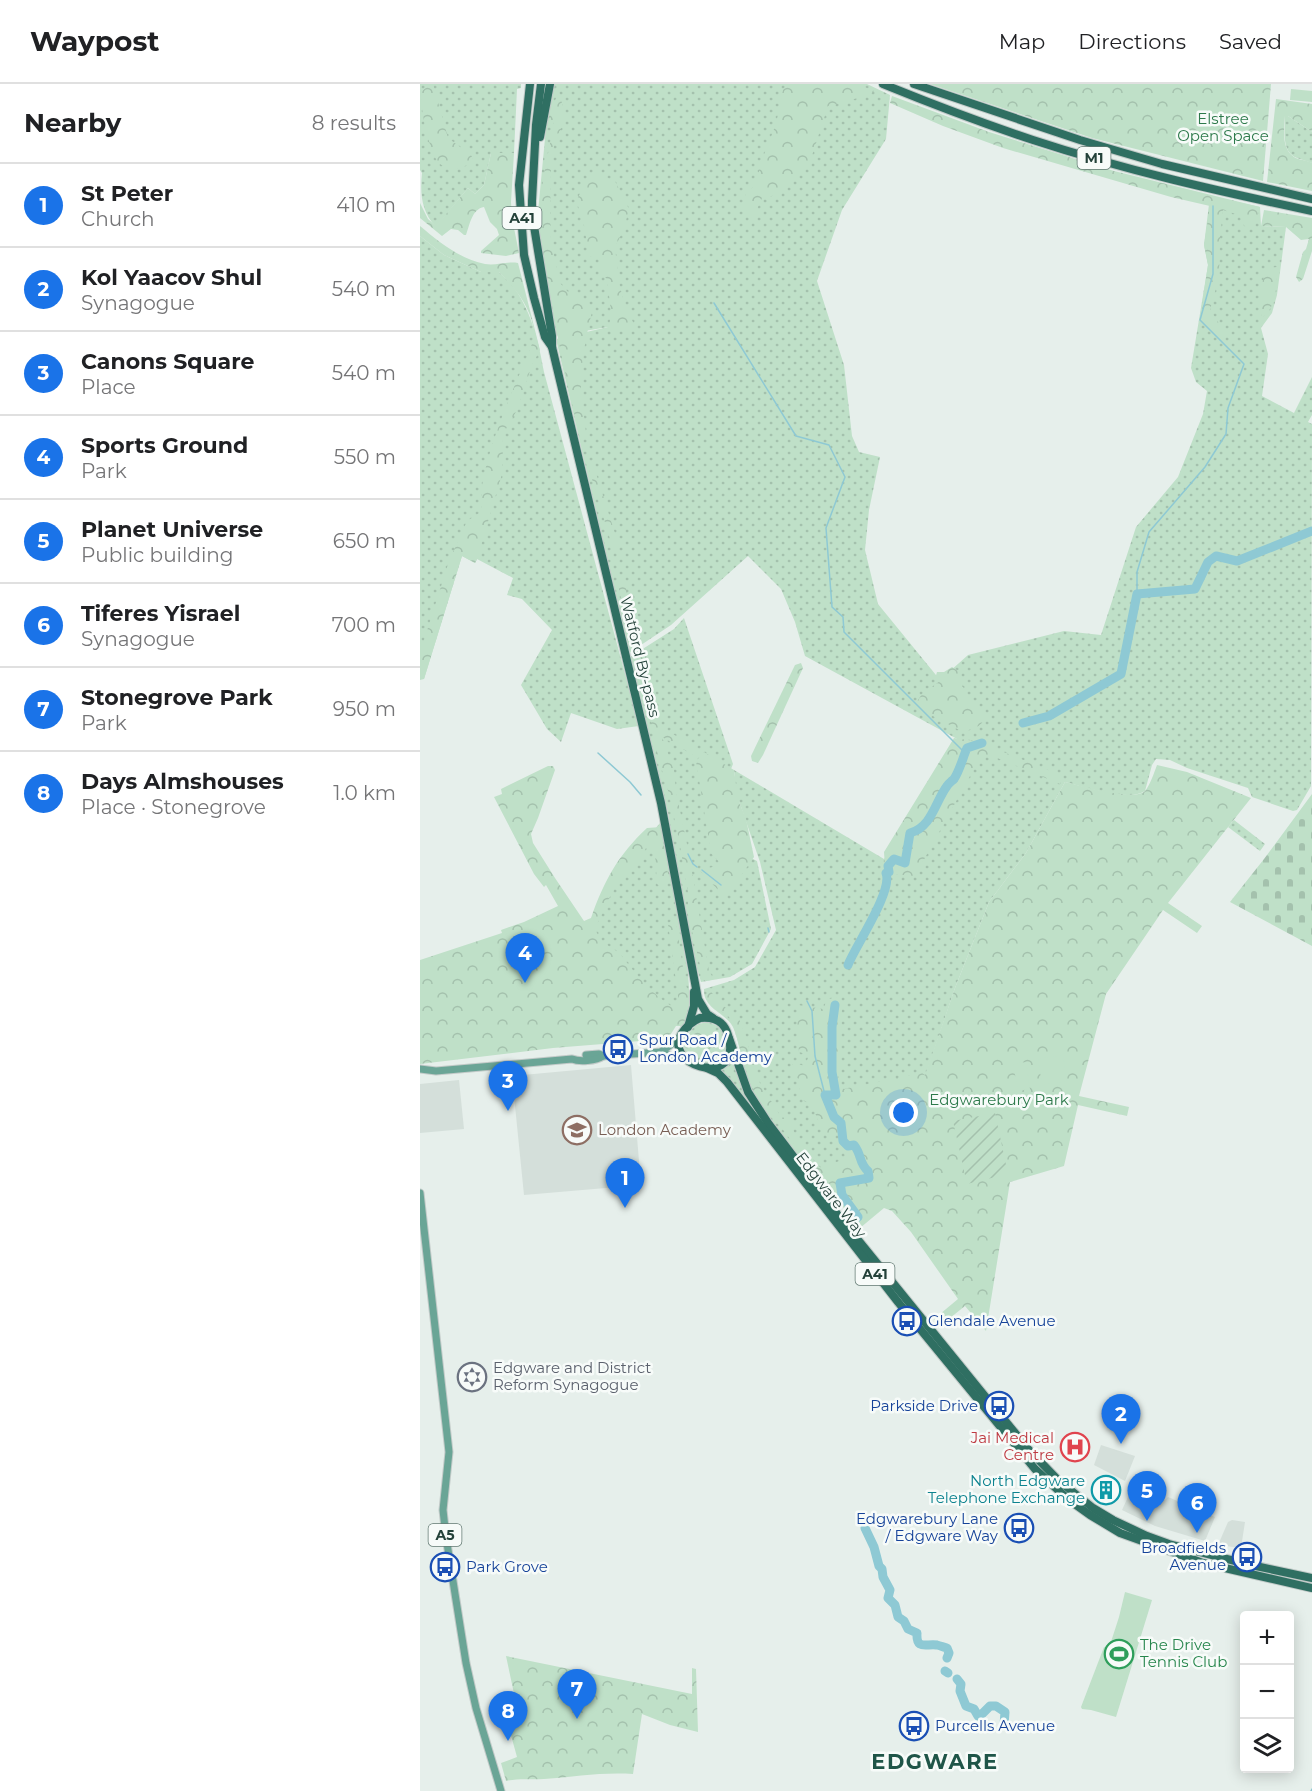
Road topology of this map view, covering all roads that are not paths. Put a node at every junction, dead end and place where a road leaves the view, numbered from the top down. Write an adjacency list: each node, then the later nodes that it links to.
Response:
1 (530, 84): 9 (highway, Watford By-pass / A41)
2 (541, 84): 7 (highway, Watford By-pass / A41)
3 (550, 84): 7 (highway)
4 (883, 84): 8 (highway, M1)
5 (914, 84): 6 (highway, M1)
6 (1312, 199)
7 (531, 201): 9 (highway, Watford By-pass / A41)
8 (1312, 211)
9 (552, 347): 10 (highway, Watford By-pass / A41)
10 (693, 975): 11 (highway, Watford By-pass / A41); 12 (highway, Watford By-pass / A41); 20 (highway, A41)
11 (713, 1018): 12 (highway); 14 (highway)
12 (687, 1027): 13 (highway)
13 (680, 1038): 15 (main road); 16 (highway)
14 (729, 1038): 17 (highway); 20 (highway, A41)
15 (661, 1052): 16 (main road); 19 (main road)
16 (687, 1060): 17 (highway)
17 (707, 1068): 24 (highway, Edgware Way / A41)
18 (420, 1069): 19 (main road)
19 (436, 1071): 21 (main road)
20 (741, 1072): 23 (highway, Edgware Way / A41)
21 (420, 1075)
22 (420, 1193): 25 (main road, A5)
23 (1312, 1578)
24 (1312, 1587)
25 (501, 1791)

